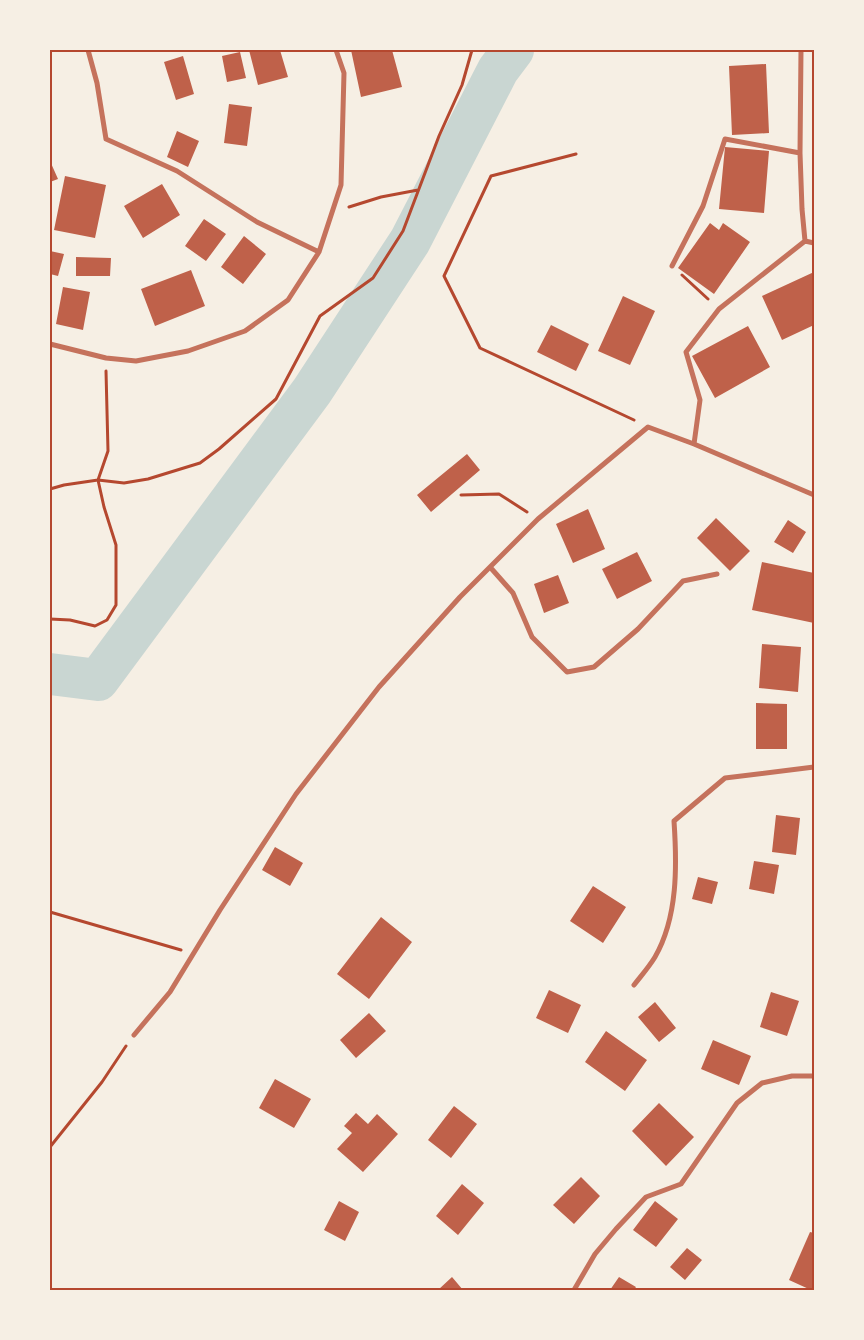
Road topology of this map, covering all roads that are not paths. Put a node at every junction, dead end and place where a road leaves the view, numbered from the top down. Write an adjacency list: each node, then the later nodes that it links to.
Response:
1 (88, 50): 7 (street)
2 (336, 50): 7 (street)
3 (801, 50): 4 (street)
4 (800, 153): 5 (street); 8 (street)
5 (805, 241): 6 (street); 10 (street)
6 (814, 243)
7 (318, 252): 9 (street)
8 (672, 266)
9 (50, 344)
10 (694, 444): 11 (street); 12 (street)
11 (814, 495)
12 (490, 567): 13 (street); 16 (street)
13 (718, 574)
14 (814, 767): 15 (street)
15 (634, 985)
16 (134, 1035)
17 (814, 1076): 18 (street)
18 (574, 1290)

